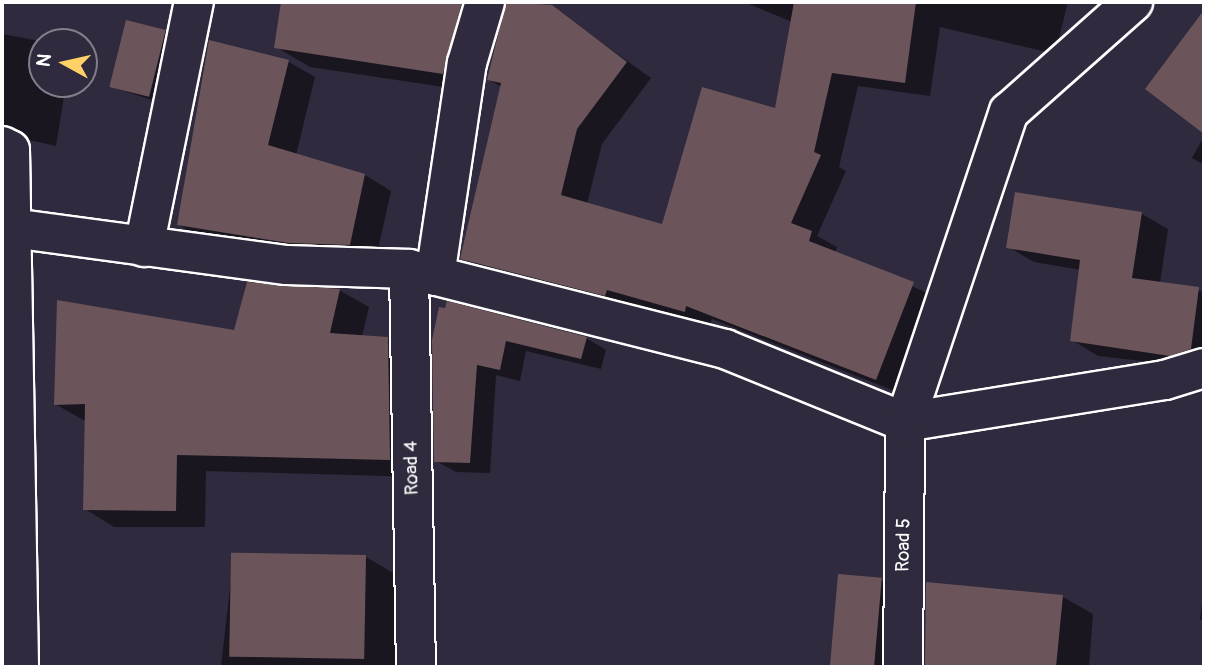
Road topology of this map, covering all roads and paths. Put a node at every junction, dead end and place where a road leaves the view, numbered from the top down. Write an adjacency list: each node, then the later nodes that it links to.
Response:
1 (194, 2): 6 (street)
2 (485, 2): 7 (street, Road 4)
3 (1133, 2): 9 (street, Road 5)
4 (6, 148): 5 (street)
5 (12, 228): 6 (street); 10 (street)
6 (144, 247): 7 (street)
7 (422, 272): 9 (street); 11 (street, Road 4)
8 (1204, 368): 9 (street)
9 (905, 422): 12 (street, Road 5)
10 (19, 667)
11 (416, 667)
12 (903, 667)

